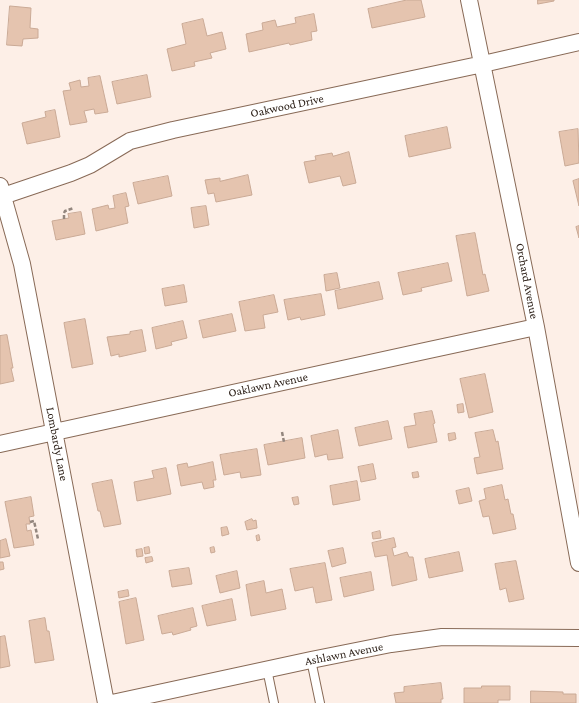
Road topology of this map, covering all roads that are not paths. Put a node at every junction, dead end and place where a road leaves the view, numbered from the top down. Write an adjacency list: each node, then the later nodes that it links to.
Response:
1 (470, 0): 3 (street, Orchard Avenue)
2 (579, 42): 3 (street, Oakwood Drive)
3 (483, 64): 4 (street, Oakwood Drive); 5 (street, Orchard Avenue)
4 (2, 191): 6 (street, Lombardy Lane)
5 (536, 327): 6 (street, Oaklawn Avenue); 8 (street, Orchard Avenue)
6 (54, 433): 7 (street, Oaklawn Avenue); 13 (street, Lombardy Lane)
7 (0, 444)
8 (579, 563)
9 (579, 638): 10 (street, Ashlawn Avenue)
10 (311, 660): 11 (street, Ashlawn Avenue); 16 (lane)
11 (267, 669): 12 (street, Ashlawn Avenue); 15 (lane)
12 (134, 701): 14 (street, Ashlawn Avenue)
13 (106, 703)
14 (112, 703)
15 (274, 703)
16 (320, 703)

